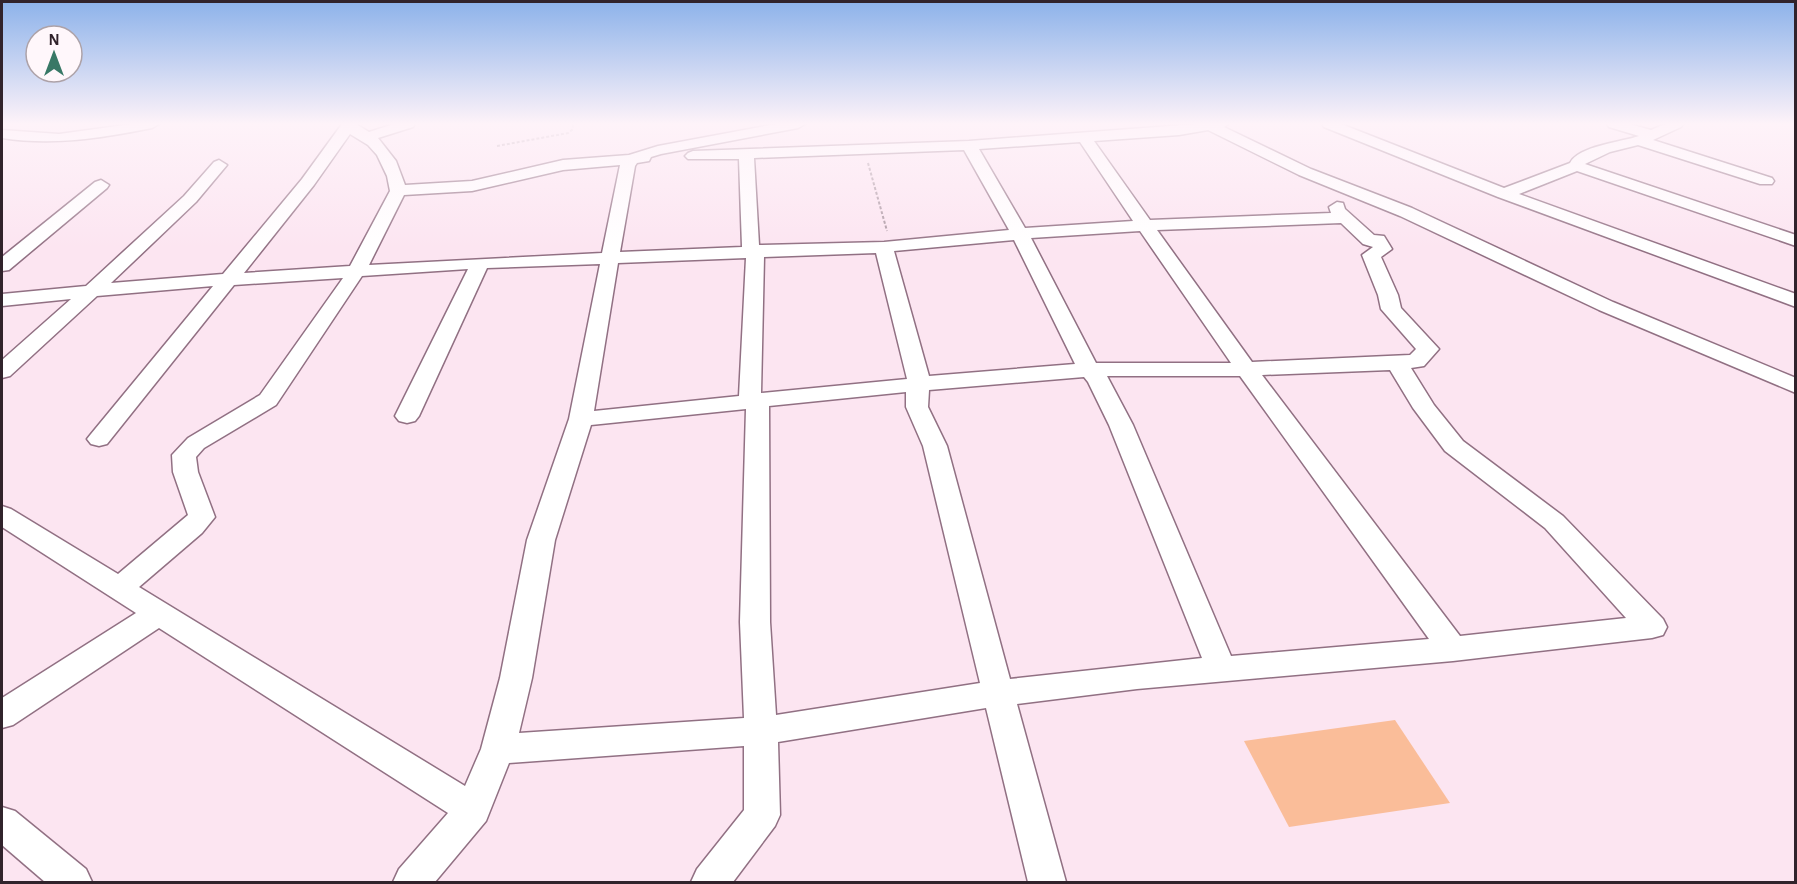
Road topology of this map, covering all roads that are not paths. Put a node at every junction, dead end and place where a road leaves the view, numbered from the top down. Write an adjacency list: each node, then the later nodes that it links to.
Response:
1 (219, 165): 29 (street)
2 (321, 165): 28 (street)
3 (390, 165): 16 (street)
4 (562, 165): 16 (street)
5 (627, 165): 24 (street)
6 (746, 165): 23 (street)
7 (981, 165): 20 (street)
8 (1103, 165): 19 (street)
9 (1290, 165): 15 (street)
10 (1432, 165): 17 (street)
11 (1721, 165): 13 (street)
12 (1577, 166): 17 (street); 21 (street)
13 (1766, 182)
14 (102, 185): 26 (street)
15 (1338, 186): 18 (street); 37 (street)
16 (398, 191): 27 (street)
17 (1504, 194): 31 (street)
18 (1345, 218): 19 (street); 32 (street)
19 (1146, 227): 20 (street); 33 (street)
20 (1020, 234): 22 (street); 34 (street)
21 (1796, 241)
22 (887, 246): 23 (street); 36 (street)
23 (755, 252): 24 (street); 38 (street)
24 (613, 257): 25 (street); 40 (street)
25 (480, 263): 27 (street); 39 (street)
26 (2, 266)
27 (356, 272): 28 (street); 43 (street)
28 (228, 281): 29 (street); 41 (street)
29 (94, 289): 30 (street); 35 (street)
30 (2, 300)
31 (1796, 301)
32 (1397, 363): 33 (street); 45 (street)
33 (1245, 369): 34 (street); 45 (street)
34 (1089, 370): 36 (street); 46 (street)
35 (2, 372)
36 (919, 385): 38 (street); 47 (street)
37 (1796, 386)
38 (750, 401): 40 (street); 49 (street)
39 (406, 416)
40 (581, 419): 50 (street)
41 (99, 439)
42 (2, 515): 43 (street)
43 (121, 589): 44 (street)
44 (159, 613): 48 (street); 51 (street)
45 (1453, 649): 46 (street)
46 (1222, 670): 47 (street)
47 (998, 693): 49 (street); 56 (street)
48 (2, 715)
49 (761, 731): 50 (street); 55 (street)
50 (498, 749): 51 (street)
51 (473, 810): 54 (street)
52 (2, 823): 53 (street)
53 (73, 882)
54 (412, 882)
55 (710, 882)
56 (1047, 882)

